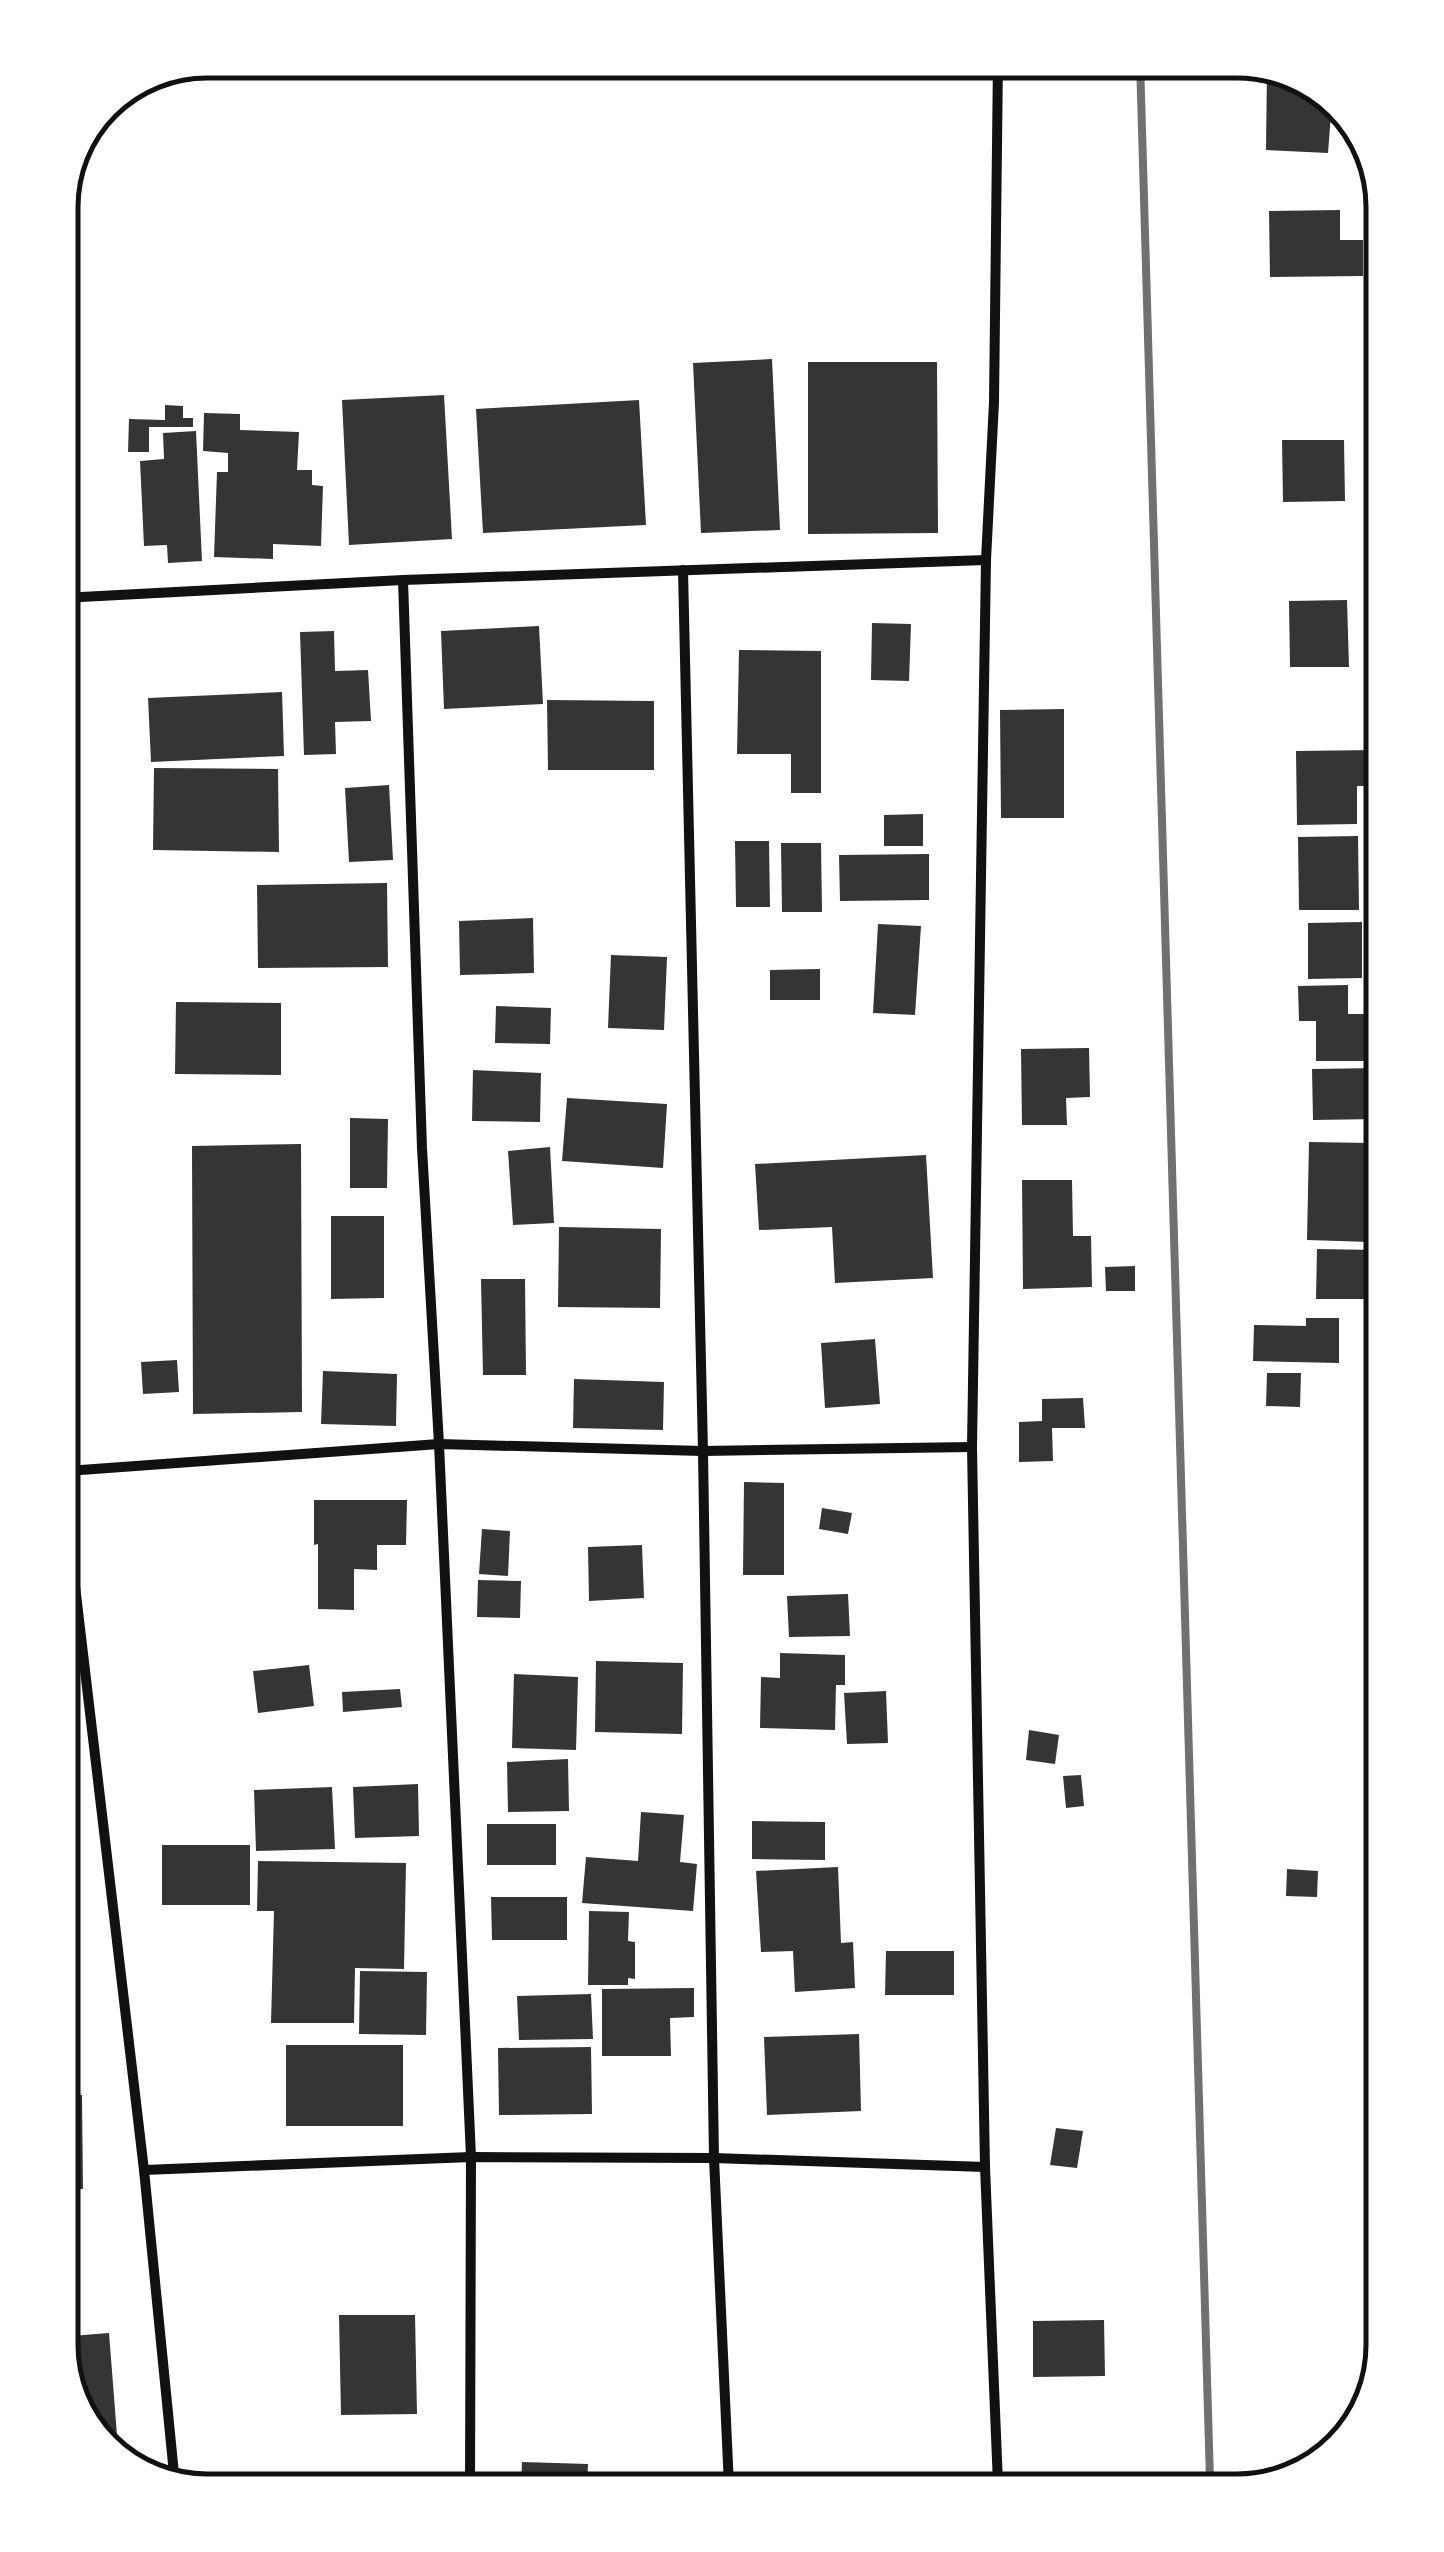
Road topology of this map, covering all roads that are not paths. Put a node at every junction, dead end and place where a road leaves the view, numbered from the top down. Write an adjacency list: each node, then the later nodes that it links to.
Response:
1 (998, 78): 2 (street)
2 (986, 560): 3 (street); 7 (street)
3 (684, 570): 4 (street); 8 (street)
4 (402, 580): 5 (street); 6 (street)
5 (78, 597)
6 (439, 1444): 8 (street); 9 (street); 11 (street)
7 (972, 1446): 8 (street); 13 (street)
8 (703, 1450): 12 (street)
9 (78, 1470)
10 (78, 1611): 14 (street)
11 (470, 2157): 12 (street); 14 (street); 16 (street)
12 (714, 2158): 13 (street); 17 (street)
13 (985, 2167): 18 (street)
14 (144, 2170): 15 (street)
15 (174, 2470)
16 (470, 2474)
17 (727, 2474)
18 (998, 2474)

